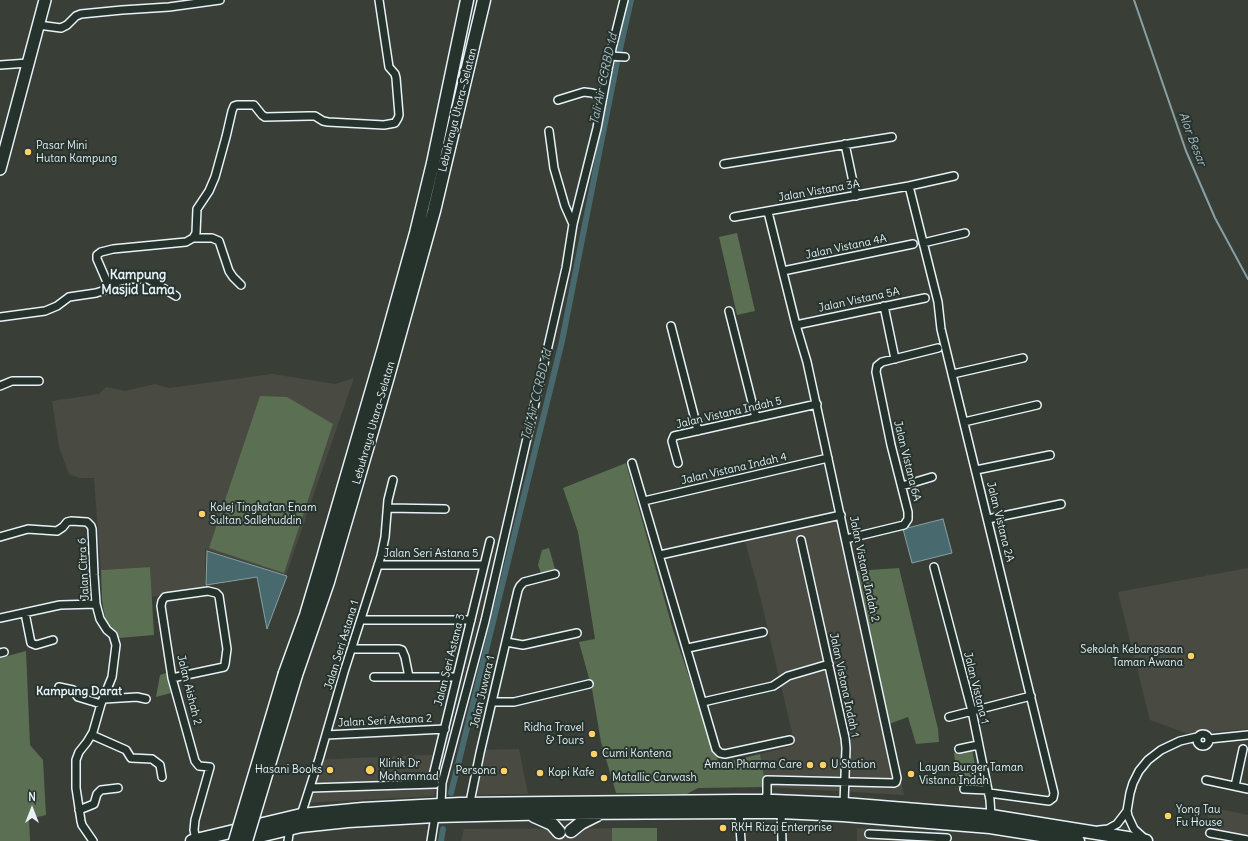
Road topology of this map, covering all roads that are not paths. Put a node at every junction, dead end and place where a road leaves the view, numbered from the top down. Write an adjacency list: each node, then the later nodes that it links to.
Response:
1 (45, 0): 7 (main road)
2 (220, 0): 7 (street)
3 (379, 0): 24 (street)
4 (467, 0): 83 (highway, Lebuhraya Utara–Selatan)
5 (484, 0): 83 (highway, Lebuhraya Utara–Selatan)
6 (624, 0): 10 (street)
7 (38, 25): 8 (main road)
8 (28, 63): 9 (street); 16 (main road)
9 (0, 65)
10 (603, 97): 11 (street); 22 (street)
11 (558, 100)
12 (549, 131): 22 (street)
13 (892, 137): 14 (street)
14 (845, 144): 15 (street); 19 (street)
15 (724, 164)
16 (0, 169)
17 (954, 176): 18 (street, Jalan Vistana 3A)
18 (909, 186): 19 (street, Jalan Vistana 3A); 25 (street, Jalan Vistana 2A)
19 (856, 196): 20 (street, Jalan Vistana 3A)
20 (768, 212): 21 (street, Jalan Vistana 3A); 27 (street, Jalan Vistana Indah 2)
21 (734, 217)
22 (573, 224): 112 (street)
23 (965, 232): 25 (street)
24 (193, 238): 28 (street); 29 (street)
25 (923, 243): 40 (street, Jalan Vistana 2A)
26 (913, 244): 27 (street, Jalan Vistana 4A)
27 (783, 271): 35 (street, Jalan Vistana Indah 2)
28 (108, 284): 30 (street); 34 (street)
29 (241, 285)
30 (176, 296)
31 (925, 298): 32 (street, Jalan Vistana 5A)
32 (884, 306): 35 (street, Jalan Vistana 5A); 39 (street)
33 (728, 311): 45 (street)
34 (0, 317)
35 (796, 325): 43 (street, Jalan Vistana Indah 2)
36 (671, 326): 47 (street)
37 (938, 348): 39 (street)
38 (1023, 358): 40 (street)
39 (896, 359): 55 (street, Jalan Vistana 6A)
40 (952, 374): 46 (street, Jalan Vistana 2A)
41 (39, 381): 42 (street)
42 (0, 386)
43 (817, 404): 45 (street, Jalan Vistana Indah 5); 49 (street, Jalan Vistana Indah 2)
44 (1037, 405): 46 (street)
45 (756, 418): 47 (street, Jalan Vistana Indah 5)
46 (964, 422): 52 (street, Jalan Vistana 2A)
47 (698, 431): 51 (street, Jalan Vistana Indah 5)
48 (1050, 455): 52 (street)
49 (828, 458): 56 (street, Jalan Vistana Indah 4); 60 (street, Jalan Vistana Indah 2)
50 (632, 463): 56 (street)
51 (678, 463)
52 (976, 470): 61 (street, Jalan Vistana 2A)
53 (932, 477): 55 (street)
54 (393, 480): 58 (street, Jalan Seri Astana 1)
55 (902, 486): 63 (street, Jalan Vistana 6A)
56 (644, 501): 66 (street)
57 (1061, 504): 61 (street)
58 (388, 508): 59 (street); 67 (street, Jalan Seri Astana 1)
59 (445, 509)
60 (841, 515): 63 (street, Jalan Vistana Indah 2); 66 (street)
61 (988, 519): 90 (street, Jalan Vistana 2A)
62 (0, 537): 71 (street, Jalan Citra 6)
63 (846, 539): 111 (street, Jalan Vistana Indah 2)
64 (801, 540): 82 (street, Jalan Vistana Indah 1)
65 (490, 541): 68 (street, Jalan Seri Astana 3)
66 (660, 555): 80 (street)
67 (378, 565): 68 (street, Jalan Seri Astana 5); 74 (street, Jalan Seri Astana 1)
68 (484, 565): 75 (street, Jalan Seri Astana 3)
69 (934, 566): 95 (street, Jalan Vistana 1)
70 (555, 574): 79 (street, Jalan Juwara 1)
71 (96, 604): 72 (street); 92 (street, Jalan Citra 6)
72 (25, 613): 73 (street); 78 (street)
73 (0, 618)
74 (361, 620): 75 (street); 81 (street, Jalan Seri Astana 1)
75 (471, 620): 86 (street, Jalan Seri Astana 3)
76 (763, 632): 80 (street)
77 (577, 633): 79 (street)
78 (53, 640)
79 (506, 642): 93 (street, Jalan Juwara 1)
80 (688, 648): 94 (street)
81 (352, 649): 85 (street); 99 (street, Jalan Seri Astana 1)
82 (829, 664): 94 (street); 111 (street, Jalan Vistana Indah 1)
83 (291, 674): 144 (highway, Lebuhraya Utara–Selatan, bridge); 145 (highway, Lebuhraya Utara–Selatan, bridge)
84 (374, 677): 85 (street)
85 (409, 677): 86 (street)
86 (457, 677): 97 (street, Jalan Seri Astana 3)
87 (172, 678): 87 (street, Jalan Aishah 2); 140 (street, Jalan Aishah 2)
88 (589, 684): 93 (street)
89 (59, 688): 92 (street)
90 (1031, 696): 95 (street); 119 (street, Jalan Vistana 2A)
91 (146, 699): 92 (street)
92 (102, 702): 98 (street, Jalan Citra 6)
93 (492, 702): 122 (street, Jalan Juwara 1)
94 (703, 702): 103 (street)
95 (972, 711): 96 (street); 104 (street, Jalan Vistana 1)
96 (949, 717)
97 (445, 730): 99 (street, Jalan Seri Astana 2); 113 (street, Jalan Seri Astana 3)
98 (92, 735): 109 (street); 125 (street)
99 (326, 735): 116 (street, Jalan Seri Astana 1)
100 (1248, 735): 102 (street)
101 (1197, 737): 102 (street); 105 (street); 106 (street)
102 (1209, 738): 106 (street)
103 (790, 740)
104 (978, 744): 107 (street); 119 (street, Jalan Vistana 1)
105 (1172, 744): 106 (street); 126 (street)
106 (1199, 745)
107 (959, 749)
108 (1243, 749): 114 (street)
109 (162, 777)
110 (1206, 780): 114 (street)
111 (846, 782): 120 (street); 123 (street, Jalan Vistana Indah 1)
112 (442, 783): 113 (street); 121 (street)
113 (431, 784): 116 (street)
114 (1235, 786): 118 (street)
115 (118, 788): 125 (street)
116 (310, 788): 131 (street, Jalan Seri Astana 1)
117 (964, 789): 119 (street)
118 (1248, 789)
119 (988, 792): 133 (street, Jalan Vistana 1)
120 (764, 802): 123 (highway); 124 (highway)
121 (441, 804): 122 (highway); 131 (highway)
122 (471, 804): 124 (highway)
123 (844, 804): 133 (highway)
124 (565, 808): 129 (highway); 130 (highway)
125 (79, 810): 143 (street)
126 (1127, 811): 136 (street); 151 (street)
127 (739, 812): 128 (highway); 129 (highway); 148 (street)
128 (781, 812): 134 (highway); 149 (street)
129 (602, 813): 130 (highway)
130 (529, 814): 132 (highway)
131 (301, 815): 140 (highway)
132 (435, 816): 135 (highway); 147 (street)
133 (991, 816): 136 (highway)
134 (943, 824): 141 (street); 150 (highway)
135 (290, 828): 144 (highway); 146 (street)
136 (1087, 831): 151 (highway)
137 (1210, 833): 142 (street)
138 (869, 834): 139 (street)
139 (878, 838): 141 (street)
140 (194, 840)
141 (943, 840)
142 (1248, 840)
143 (93, 841)
144 (236, 841)
145 (246, 841)
146 (288, 841)
147 (431, 841)
148 (741, 841)
149 (782, 841)
150 (1078, 841)
151 (1147, 841)

